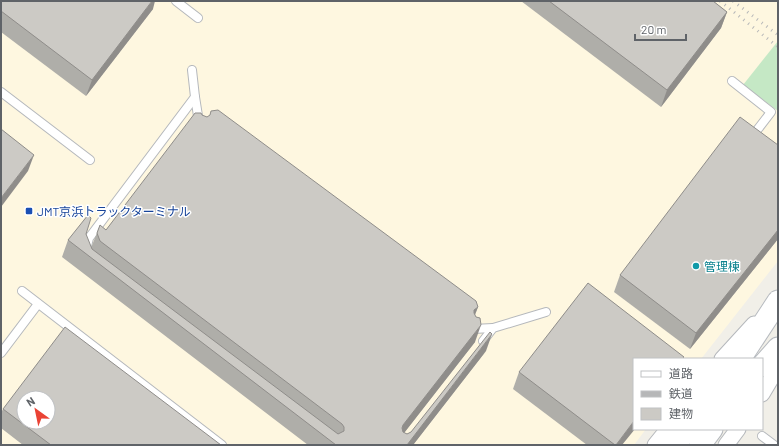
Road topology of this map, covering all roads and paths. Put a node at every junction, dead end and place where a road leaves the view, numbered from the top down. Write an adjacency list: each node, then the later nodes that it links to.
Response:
1 (176, 1): 2 (lane)
2 (198, 18)
3 (192, 70): 6 (lane)
4 (732, 81): 8 (lane)
5 (1, 92): 9 (lane)
6 (195, 97): 7 (lane); 10 (lane)
7 (200, 128)
8 (757, 142)
9 (90, 160)
10 (89, 260)
11 (22, 291): 13 (lane)
12 (778, 299): 20 (street); 21 (street)
13 (38, 304): 19 (lane); 30 (lane)
14 (546, 312): 15 (lane)
15 (493, 328): 16 (lane); 17 (lane)
16 (473, 329)
17 (480, 346)
18 (778, 348): 22 (street)
19 (1, 353)
20 (723, 358)
21 (741, 358)
22 (763, 365)
23 (778, 367): 24 (street)
24 (763, 392)
25 (667, 430): 31 (street)
26 (687, 430): 32 (street)
27 (711, 430): 33 (street)
28 (737, 430): 34 (street)
29 (762, 436): 35 (lane)
30 (222, 445)
31 (655, 445)
32 (675, 445)
33 (700, 445)
34 (726, 445)
35 (774, 445)

